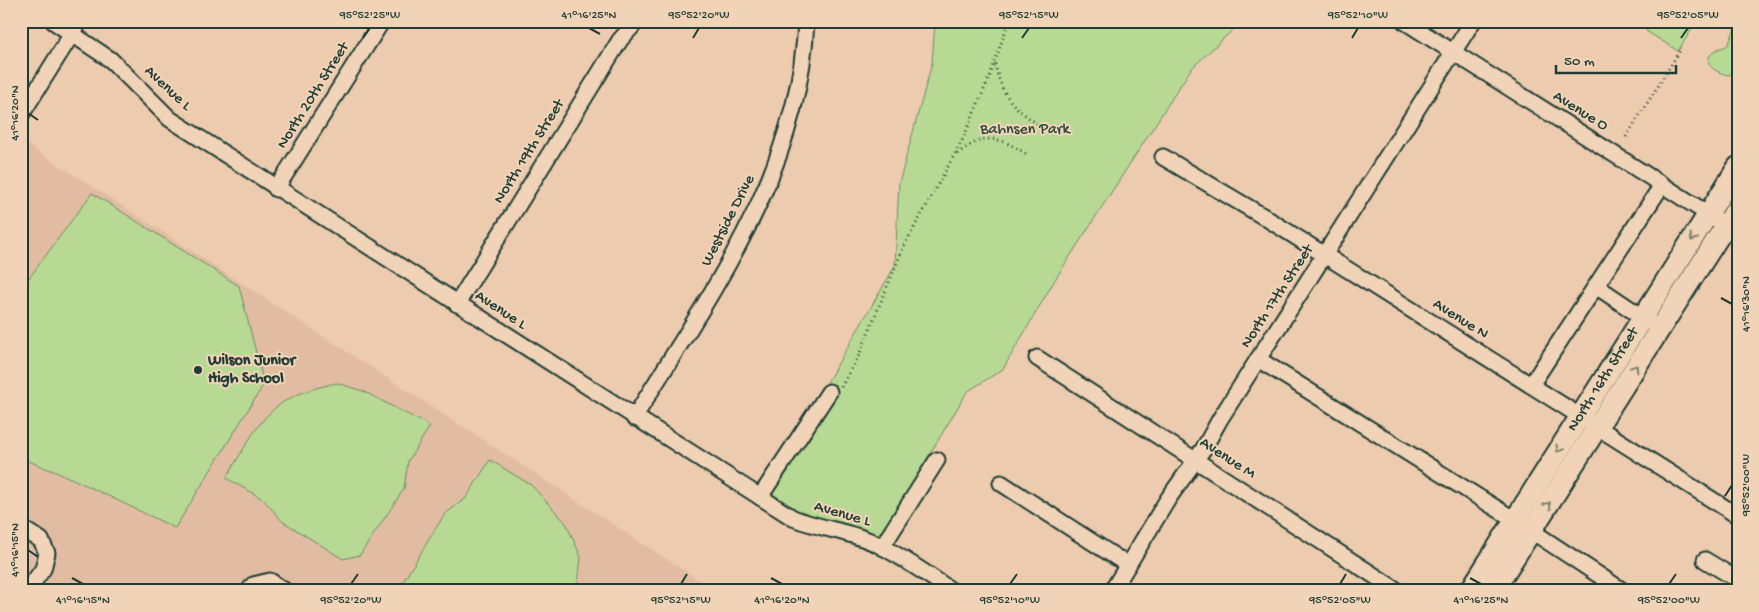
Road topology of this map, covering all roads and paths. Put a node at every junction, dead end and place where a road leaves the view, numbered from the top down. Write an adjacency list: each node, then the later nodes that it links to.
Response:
1 (53, 21): 8 (street, Avenue L)
2 (382, 21): 20 (street, North 20th Street)
3 (637, 21): 26 (street, North 19th Street)
4 (806, 21): 34 (street, Westside Drive)
5 (1008, 21): 11 (path)
6 (1404, 21): 10 (street, Avenue O)
7 (1473, 21): 10 (street, North 17th Street)
8 (76, 27): 12 (street); 20 (street, Avenue L)
9 (1682, 49): 14 (path)
10 (1454, 52): 19 (street, Avenue O); 24 (street, North 17th Street)
11 (995, 62): 13 (path); 16 (path)
12 (21, 115)
13 (1044, 128)
14 (1626, 137)
15 (1028, 155): 16 (path)
16 (955, 156): 32 (path)
17 (1163, 157): 24 (street, Avenue N)
18 (1738, 167): 22 (main road, North 16th Street)
19 (1662, 185): 22 (street, Avenue O); 25 (street)
20 (276, 188): 26 (street, Avenue L)
21 (1738, 206): 23 (main road, North 16th Street)
22 (1708, 214): 23 (street, Avenue O); 27 (main road, North 16th Street, one-way to 27)
23 (1732, 229): 28 (main road, North 16th Street)
24 (1325, 256): 30 (street, North 17th Street); 31 (street, Avenue N)
25 (1596, 286): 27 (street); 31 (street)
26 (457, 304): 34 (street, Avenue L)
27 (1643, 318): 28 (street); 33 (main road, North 16th Street)
28 (1660, 328): 35 (main road, North 16th Street, one-way to 28)
29 (1037, 358): 36 (street, Avenue M)
30 (1258, 359): 36 (street, North 17th Street); 41 (street)
31 (1532, 385): 33 (street, Avenue N)
32 (835, 390): 39 (street)
33 (1580, 416): 35 (street, Avenue N); 41 (main road, North 16th Street, one-way to 41)
34 (634, 418): 39 (street, Avenue L)
35 (1598, 426): 40 (street, Avenue N); 43 (main road, North 16th Street, one-way to 35)
36 (1196, 459): 46 (street, North 17th Street); 53 (street, Avenue M)
37 (937, 460): 44 (street)
38 (1001, 483): 46 (street)
39 (760, 497): 44 (street, Avenue L)
40 (1738, 516)
41 (1515, 520): 43 (street); 54 (main road, North 16th Street)
42 (21, 528): 48 (street)
43 (1531, 531): 55 (main road, North 16th Street); 56 (street)
44 (882, 547): 51 (street, Avenue L)
45 (1705, 560): 47 (street)
46 (1128, 566): 52 (street, North 17th Street)
47 (1738, 580)
48 (27, 591)
49 (249, 591): 50 (street)
50 (285, 591)
51 (952, 591)
52 (1112, 591)
53 (1398, 591)
54 (1470, 591)
55 (1494, 591)
56 (1623, 591)

